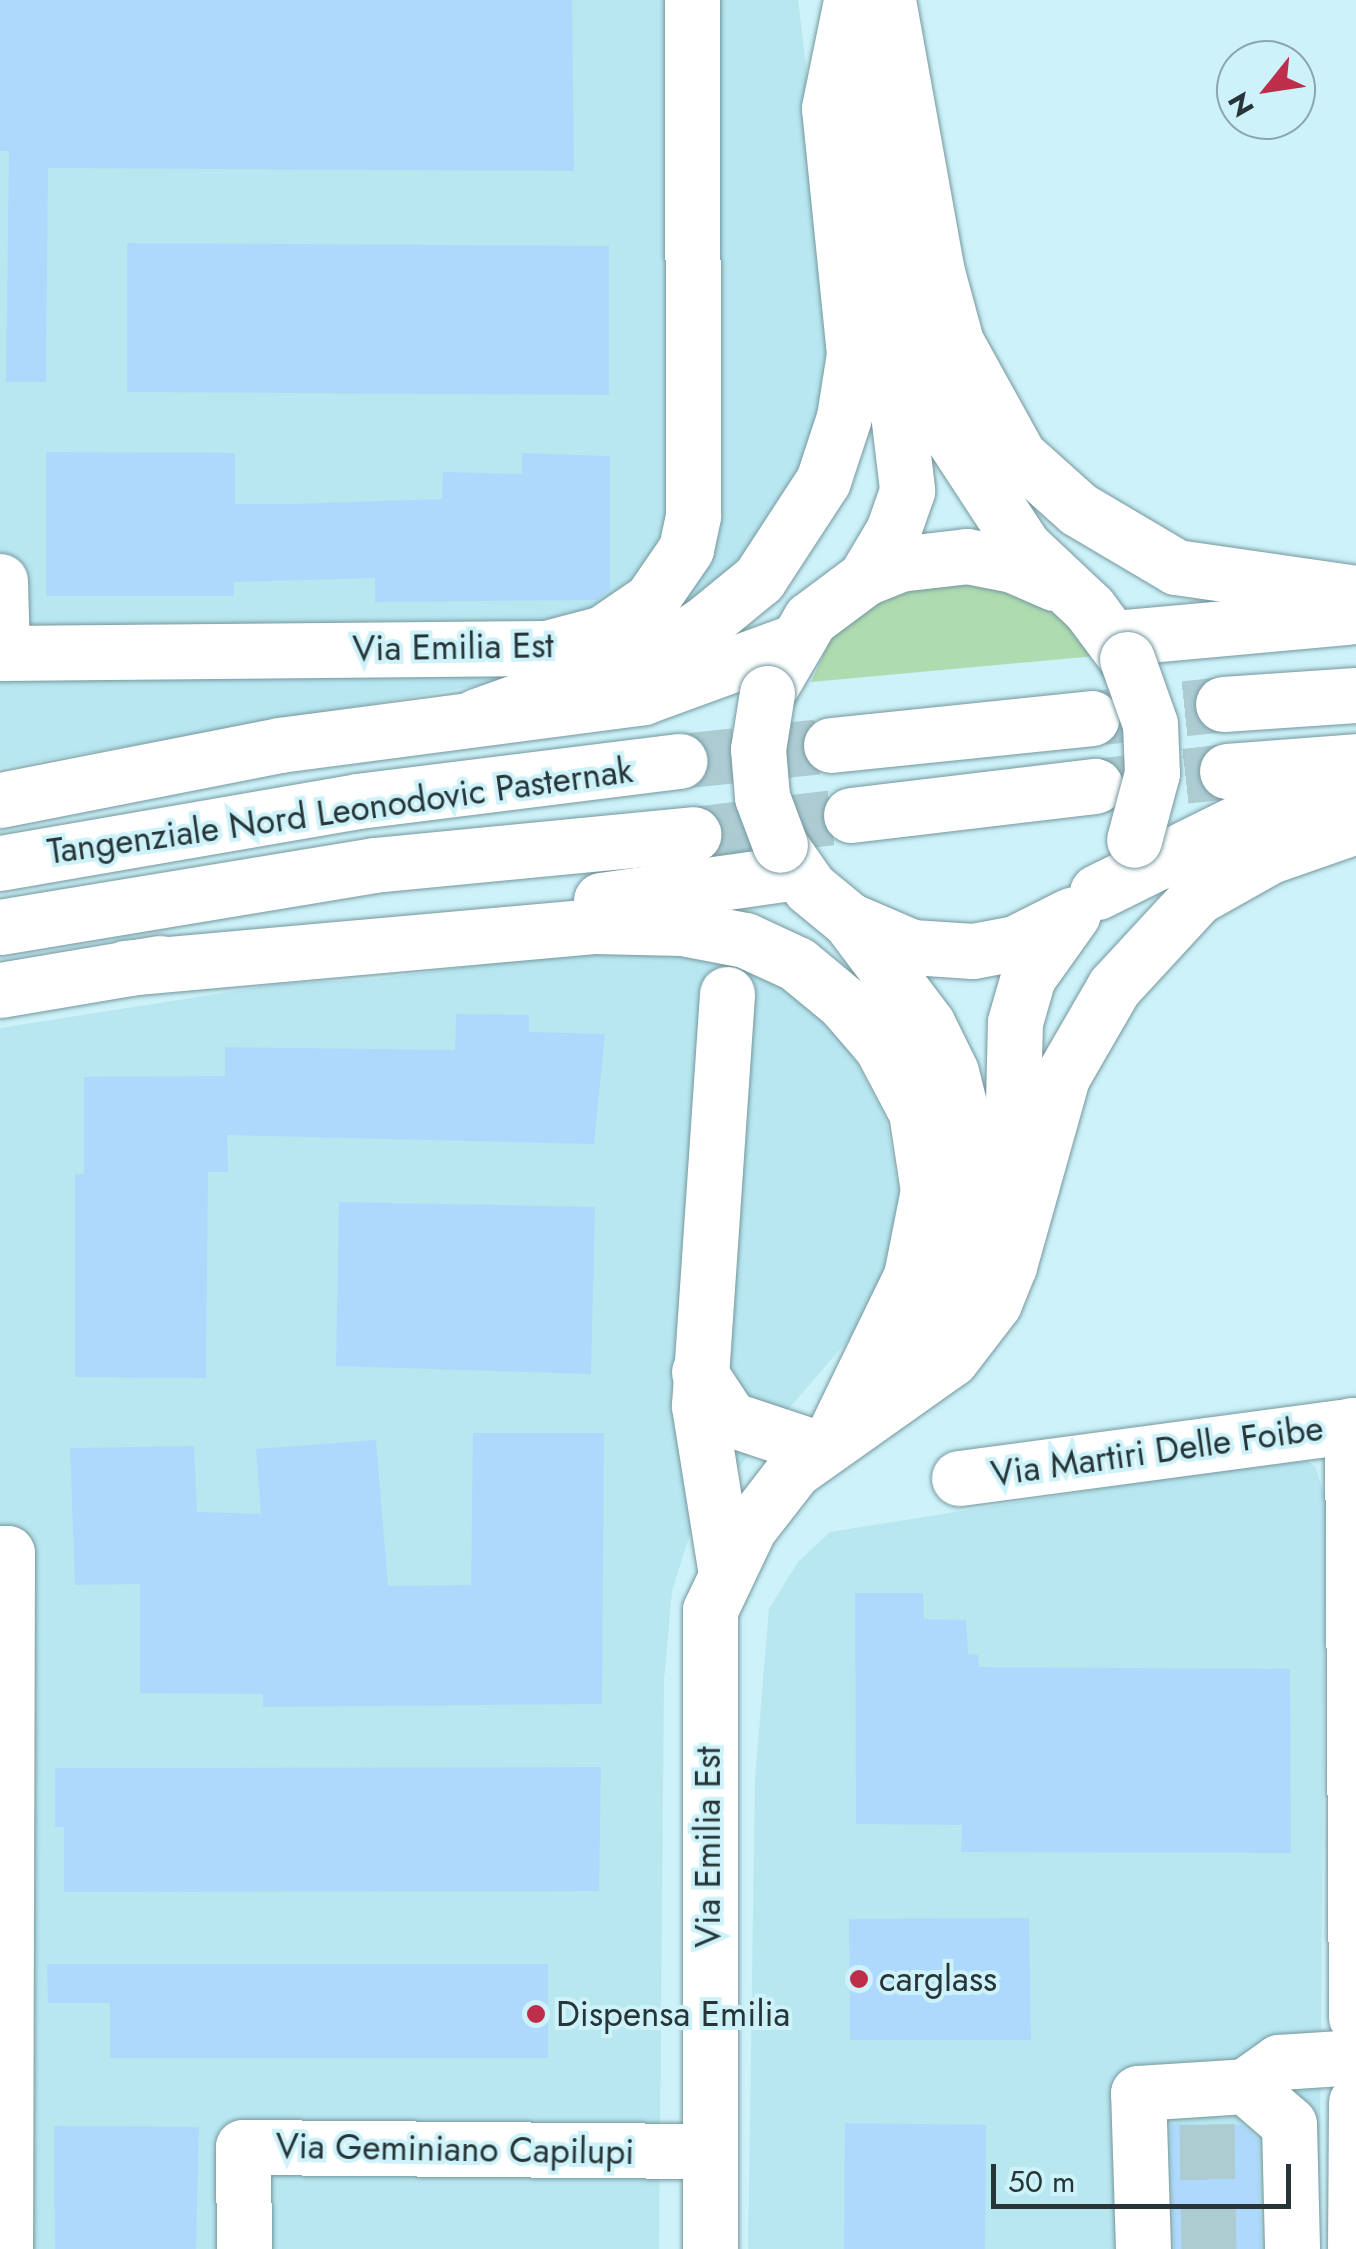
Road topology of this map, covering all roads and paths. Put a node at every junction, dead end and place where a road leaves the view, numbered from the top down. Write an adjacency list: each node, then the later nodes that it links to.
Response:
1 (692, 0): 4 (main road, Via Emilia Est)
2 (861, 1): 3 (main road, Via Emilia Est); 5 (main road, Via Emilia Est); 6 (main road); 12 (main road)
3 (866, 578): 5 (main road, Via Emilia Est); 8 (main road, Via Emilia Est)
4 (0, 582)
5 (1058, 585): 9 (main road, Via Emilia Est)
6 (1356, 592)
7 (1356, 616): 9 (main road)
8 (792, 642): 12 (main road); 24 (main road, Via Emilia Est, bridge)
9 (1121, 648): 26 (main road, Via Emilia Est, bridge)
10 (1356, 695): 11 (main road)
11 (1223, 704)
12 (478, 716): 19 (main road)
13 (1092, 718): 14 (main road)
14 (831, 746)
15 (680, 761): 25 (main road, Tangenziale Nord Leonodovic Pasternak)
16 (1356, 761): 17 (main road)
17 (1227, 770)
18 (1095, 786): 21 (main road)
19 (10, 799)
20 (1356, 812): 26 (main road)
21 (851, 815)
22 (1356, 826): 32 (main road)
23 (694, 834): 28 (main road, Tangenziale Nord Leonodovic Pasternak)
24 (788, 858): 27 (main road, Via Emilia Est); 29 (main road)
25 (0, 863)
26 (1085, 903): 27 (main road, Via Emilia Est); 32 (main road, Via Emilia Est)
27 (849, 920): 35 (main road, Via Emilia Est)
28 (0, 927)
29 (125, 968): 30 (main road); 35 (main road)
30 (0, 990)
31 (726, 994): 33 (main road, Via Emilia Est)
32 (1009, 1266): 35 (main road, Via Emilia Est)
33 (699, 1372): 35 (main road); 38 (main road, Via Emilia Est)
34 (1354, 1425): 36 (main road, Via Martiri Delle Foibe); 39 (main road)
35 (825, 1444): 38 (main road, Via Emilia Est)
36 (959, 1478)
37 (4, 1553): 44 (main road)
38 (725, 1568): 43 (main road, Via Emilia Est)
39 (1356, 2017)
40 (1356, 2057): 41 (main road)
41 (1219, 2100): 48 (main road); 49 (main road)
42 (1356, 2102): 50 (main road)
43 (710, 2151): 46 (main road, Via Geminiano Capilupi); 47 (main road, Via Emilia Est)
44 (3, 2153): 45 (main road)
45 (5, 2249)
46 (244, 2249)
47 (710, 2249)
48 (1143, 2249)
49 (1292, 2249)
50 (1354, 2249)

